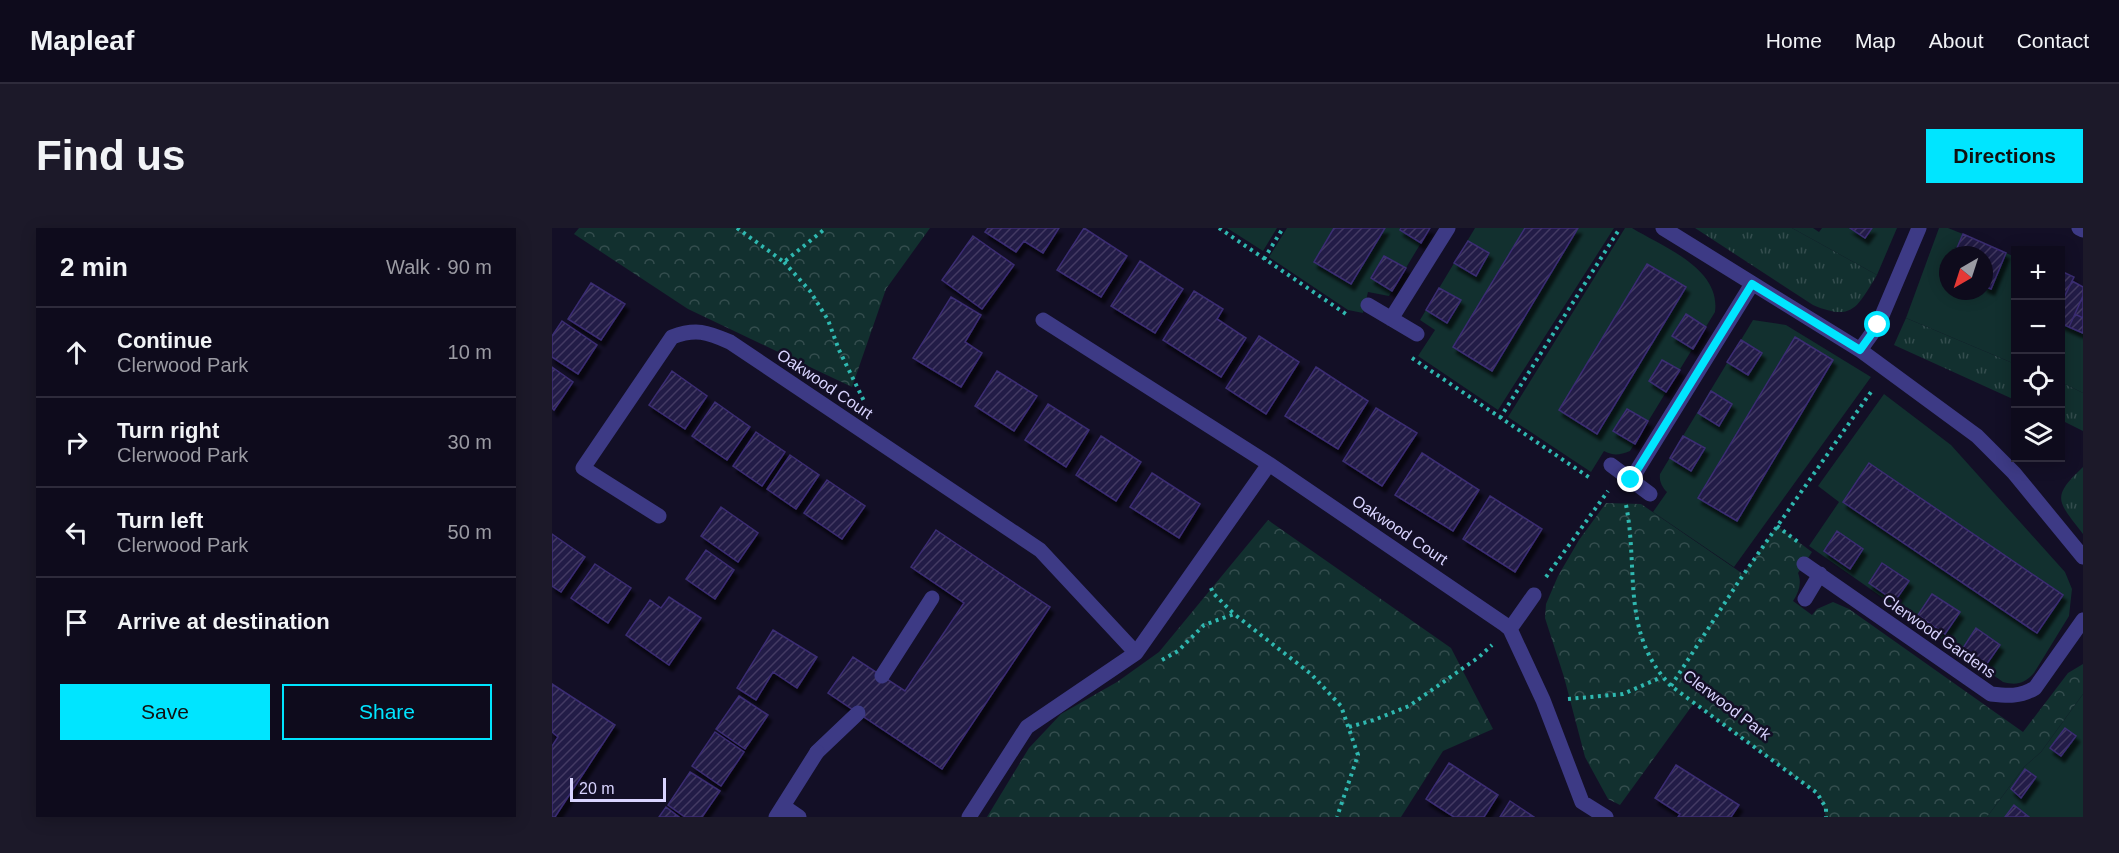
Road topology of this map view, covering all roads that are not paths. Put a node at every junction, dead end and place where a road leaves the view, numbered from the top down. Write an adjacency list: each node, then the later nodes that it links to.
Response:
1 (1448, 228): 8 (street)
2 (1663, 228): 6 (street)
3 (1919, 228): 11 (street)
4 (2079, 228): 5 (street)
5 (2083, 230)
6 (1752, 284): 11 (street); 14 (street)
7 (1368, 305): 8 (street)
8 (1391, 319): 10 (street)
9 (1043, 320): 12 (street, Oakwood Court)
10 (1417, 334)
11 (1860, 350): 17 (street)
12 (1269, 464): 24 (street, Oakwood Court); 25 (street)
13 (1611, 465): 14 (street)
14 (1631, 480): 15 (street)
15 (1650, 494)
16 (659, 516): 25 (street, Oakwood Court)
17 (2083, 557)
18 (1804, 564): 19 (street, Clerwood Gardens)
19 (1820, 574): 22 (street); 23 (street, Clerwood Gardens)
20 (1533, 595): 24 (street)
21 (932, 598): 26 (street)
22 (1805, 599)
23 (2083, 620)
24 (1509, 629): 31 (street, Oakwood Court)
25 (1136, 653): 30 (street)
26 (882, 676)
27 (858, 713): 28 (street)
28 (779, 812): 29 (street)
29 (799, 817)
30 (969, 817)
31 (1606, 817)

